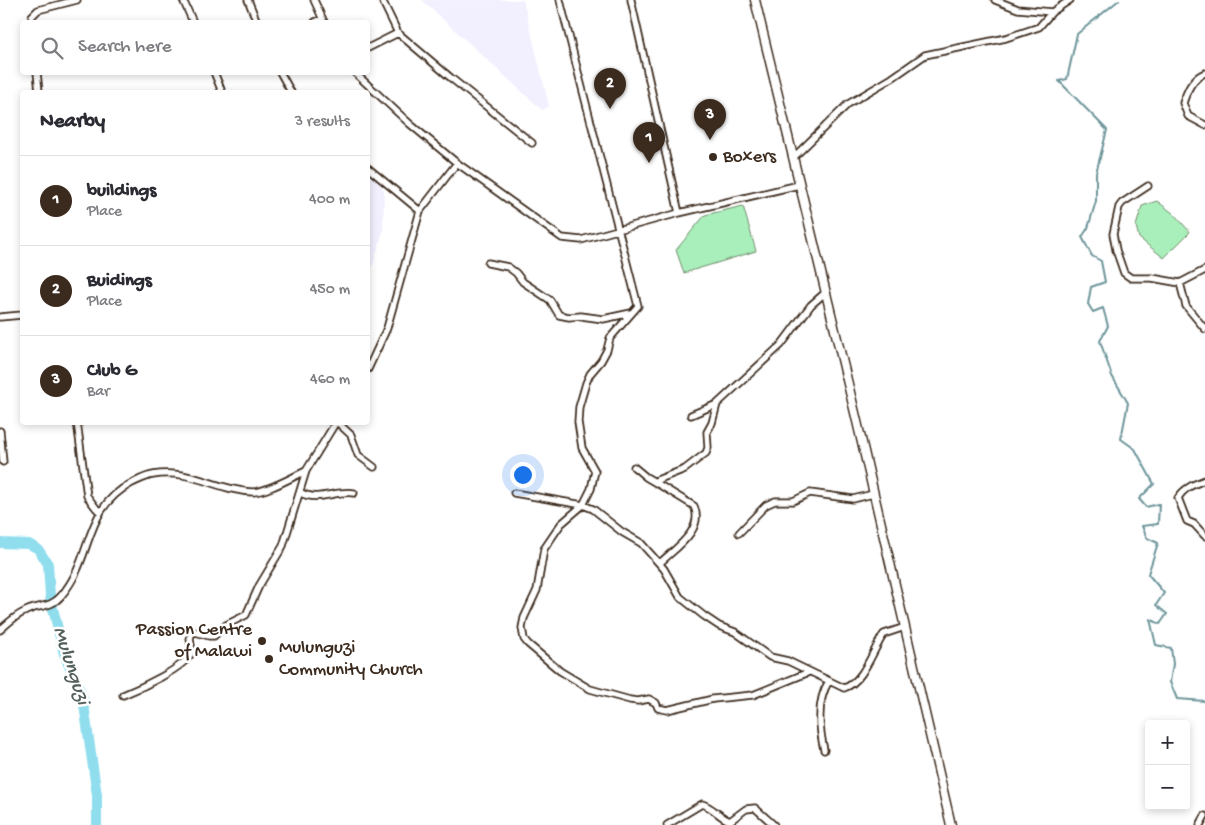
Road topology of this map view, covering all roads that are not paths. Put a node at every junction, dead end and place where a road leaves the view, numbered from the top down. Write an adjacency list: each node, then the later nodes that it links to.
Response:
1 (77, 0): 12 (street)
2 (183, 0): 13 (street)
3 (248, 0): 14 (street)
4 (314, 0): 15 (street)
5 (382, 0): 16 (street)
6 (560, 0): 35 (street)
7 (631, 0): 34 (street)
8 (756, 0): 28 (main road)
9 (995, 0): 11 (street)
10 (1070, 0): 11 (street)
11 (1052, 12): 28 (street)
12 (31, 20)
13 (192, 20)
14 (256, 20)
15 (323, 20)
16 (398, 33): 17 (street); 27 (street)
17 (370, 47)
18 (1205, 73): 26 (street)
19 (37, 75): 23 (street)
20 (215, 75): 24 (street)
21 (282, 75): 25 (street)
22 (357, 75): 29 (street)
23 (38, 90)
24 (221, 90)
25 (290, 90)
26 (1205, 125)
27 (532, 143)
28 (793, 158): 31 (main road)
29 (457, 163): 33 (street); 35 (street)
30 (370, 170): 33 (street)
31 (799, 185): 34 (street); 39 (main road)
32 (1148, 186): 38 (street)
33 (420, 211): 44 (street)
34 (679, 213): 35 (street)
35 (618, 230): 40 (street)
36 (488, 262): 40 (street)
37 (1205, 270): 38 (street)
38 (1180, 283): 43 (street)
39 (826, 292): 45 (street); 60 (main road)
40 (634, 312): 61 (street)
41 (20, 315): 42 (street)
42 (0, 317)
43 (1205, 329)
44 (370, 365)
45 (717, 404): 46 (street); 56 (street)
46 (691, 416)
47 (77, 425): 62 (street)
48 (335, 425): 54 (street)
49 (340, 425): 52 (street)
50 (0, 432): 51 (street)
51 (3, 462)
52 (374, 467)
53 (634, 467): 56 (street)
54 (306, 471): 57 (street); 62 (street)
55 (1205, 480): 64 (street)
56 (658, 484): 65 (street)
57 (301, 493): 58 (street); 70 (street)
58 (354, 493)
59 (514, 493): 61 (street)
60 (873, 494): 63 (street); 66 (main road)
61 (583, 505): 65 (street); 68 (street)
62 (100, 512): 67 (street)
63 (739, 533)
64 (1205, 536)
65 (660, 563): 68 (street)
66 (905, 627): 69 (street); 75 (main road)
67 (0, 630)
68 (809, 672): 69 (street)
69 (829, 681): 71 (street)
70 (123, 695)
71 (824, 750)
72 (1205, 816): 76 (street)
73 (667, 825): 74 (street)
74 (774, 825)
75 (951, 825)
76 (1200, 825)

